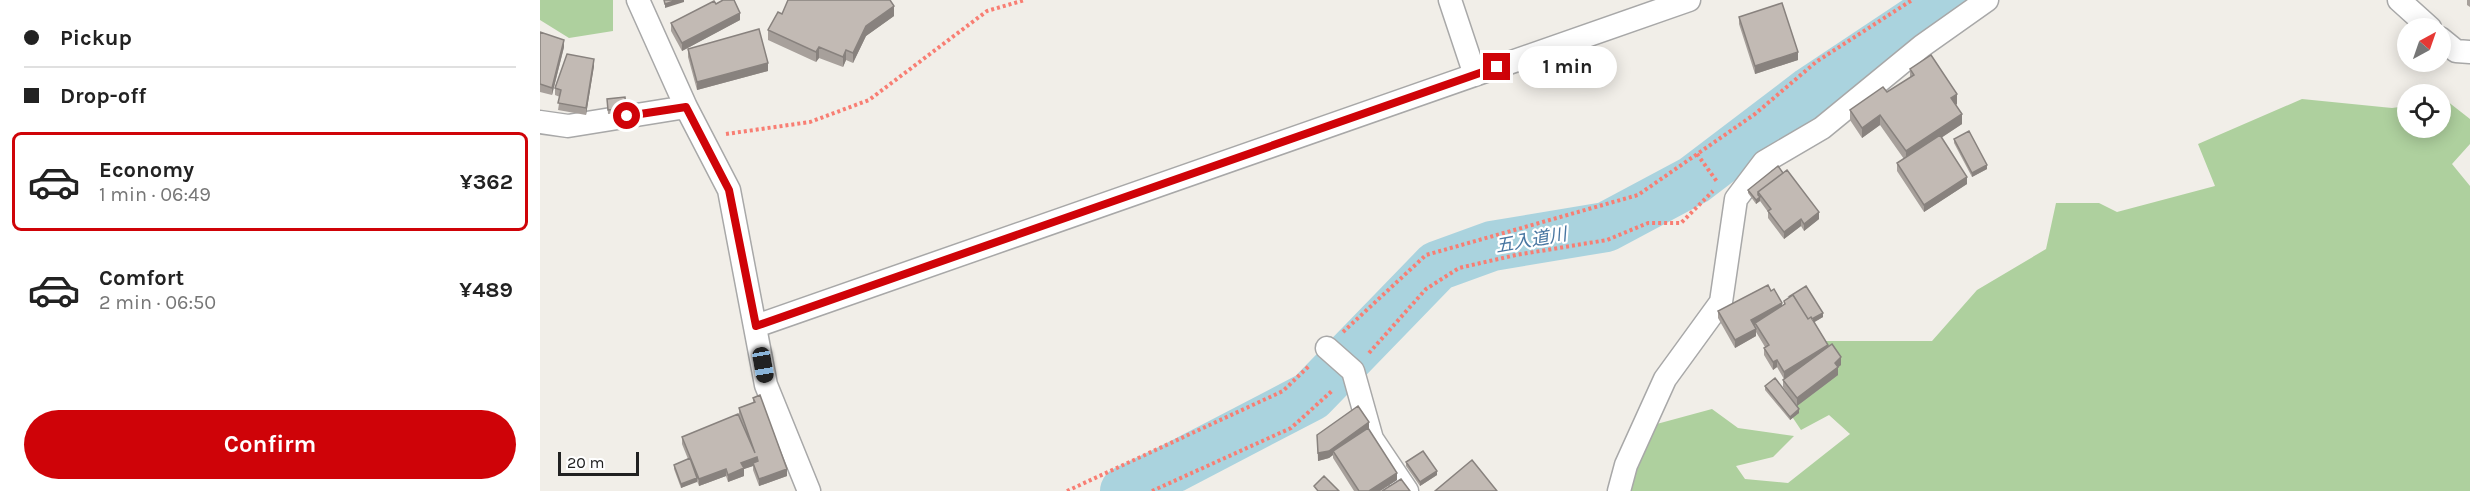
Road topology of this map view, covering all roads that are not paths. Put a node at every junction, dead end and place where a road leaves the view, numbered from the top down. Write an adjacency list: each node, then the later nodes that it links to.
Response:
1 (638, 0): 10 (street)
2 (1450, 0): 9 (street)
3 (1689, 0): 9 (street)
4 (1987, 0): 16 (street)
5 (2399, 0): 6 (street)
6 (2419, 18)
7 (2451, 47): 8 (street)
8 (2470, 52)
9 (1475, 75): 12 (street)
10 (686, 107): 11 (street); 12 (street)
11 (540, 122)
12 (756, 326): 14 (street)
13 (1327, 348): 15 (street)
14 (809, 491)
15 (1407, 491)
16 (1619, 491)

